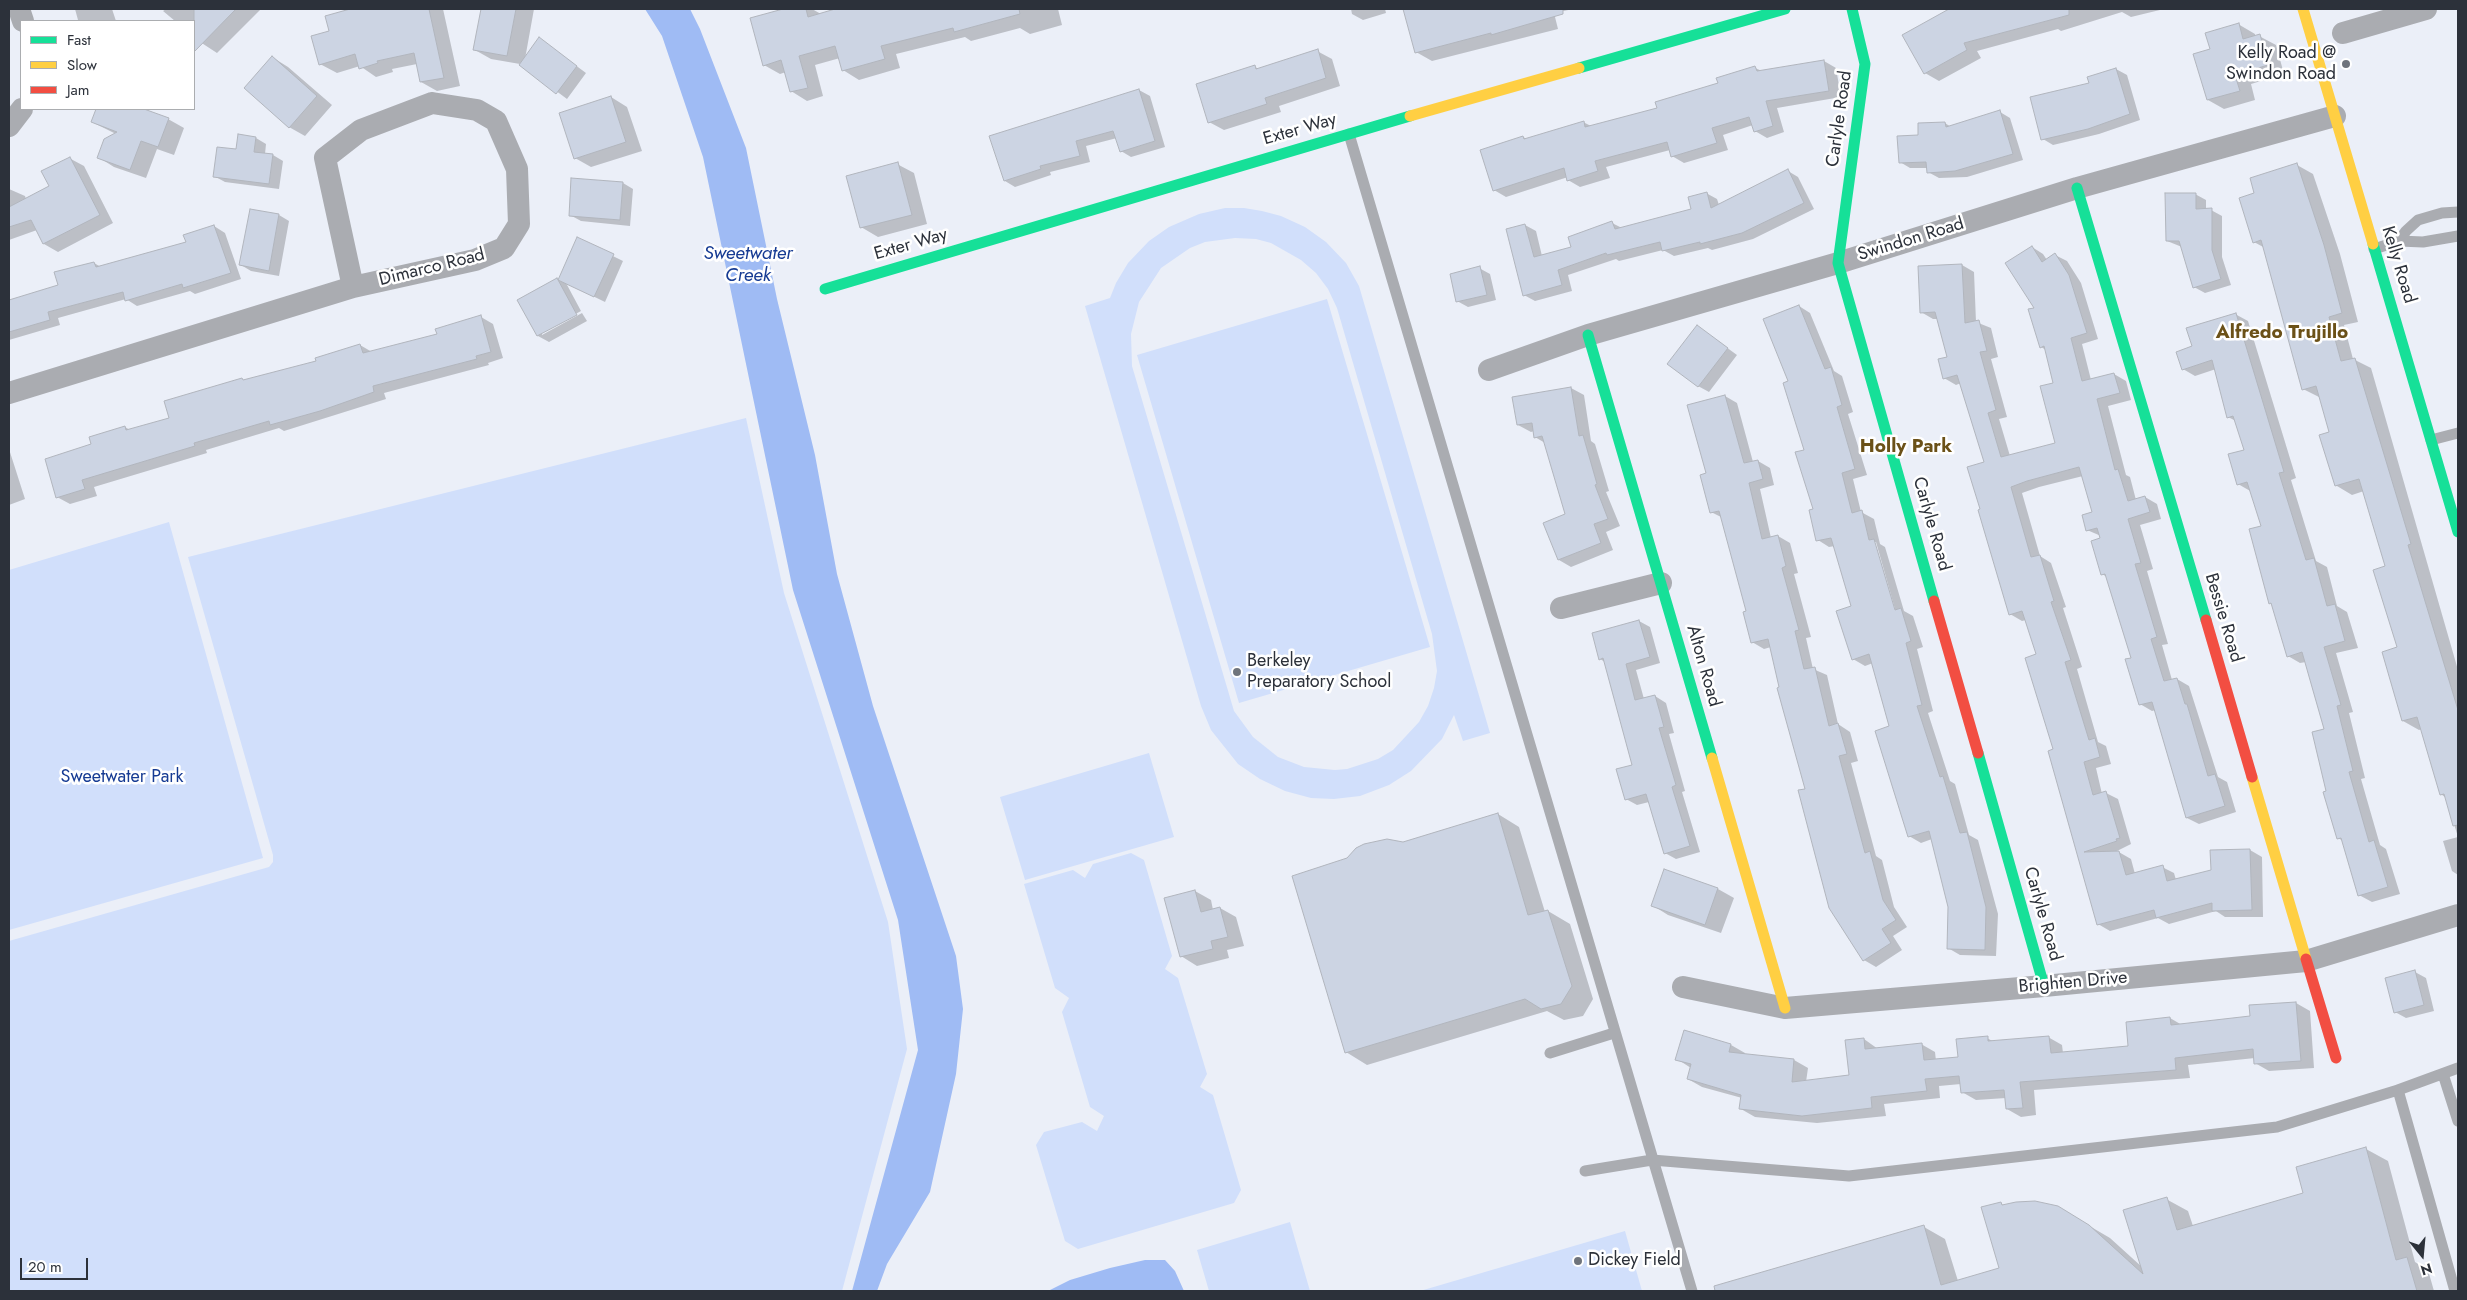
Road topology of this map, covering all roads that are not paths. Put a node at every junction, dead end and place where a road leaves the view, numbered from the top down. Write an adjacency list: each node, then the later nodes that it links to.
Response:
1 (1785, 9): 9 (street, Exter Way)
2 (1852, 9): 15 (street, Carlyle Road)
3 (2303, 9): 7 (street, Kelly Road)
4 (2426, 9): 5 (street)
5 (2355, 23)
6 (21, 110): 8 (street)
7 (2335, 116): 10 (street, Swindon Road); 14 (street, Kelly Road)
8 (9, 126)
9 (1349, 134): 17 (street, Exter Way); 31 (lane)
10 (2077, 188): 15 (street, Swindon Road); 27 (street, Bessie Road)
11 (2458, 212): 13 (lane)
12 (2458, 236): 13 (lane)
13 (2399, 241): 14 (lane)
14 (2374, 249): 22 (street, Kelly Road)
15 (1838, 263): 18 (street, Swindon Road); 28 (street, Carlyle Road)
16 (353, 287): 16 (street, Dimarco Road); 20 (street, Dimarco Road)
17 (825, 289)
18 (1588, 335): 19 (street, Swindon Road); 24 (street, Alton Road)
19 (1489, 370)
20 (9, 393)
21 (2458, 432): 22 (lane)
22 (2431, 440): 23 (street, Kelly Road)
23 (2458, 532)
24 (1661, 583): 25 (street); 30 (street, Alton Road)
25 (1561, 608)
26 (2458, 915): 27 (street, Brighten Drive)
27 (2306, 961): 28 (street, Brighten Drive); 33 (street, Bessie Road)
28 (2044, 986): 30 (street, Brighten Drive)
29 (1683, 987): 30 (street, Brighten Drive)
30 (1785, 1008)
31 (1614, 1033): 32 (lane); 38 (lane)
32 (1550, 1053)
33 (2336, 1058)
34 (2458, 1068): 35 (lane)
35 (2443, 1074): 36 (lane); 37 (lane)
36 (2398, 1090): 38 (lane); 41 (lane)
37 (2458, 1121)
38 (1652, 1160): 39 (lane); 40 (lane)
39 (1585, 1171)
40 (1692, 1291)
41 (2455, 1291)

